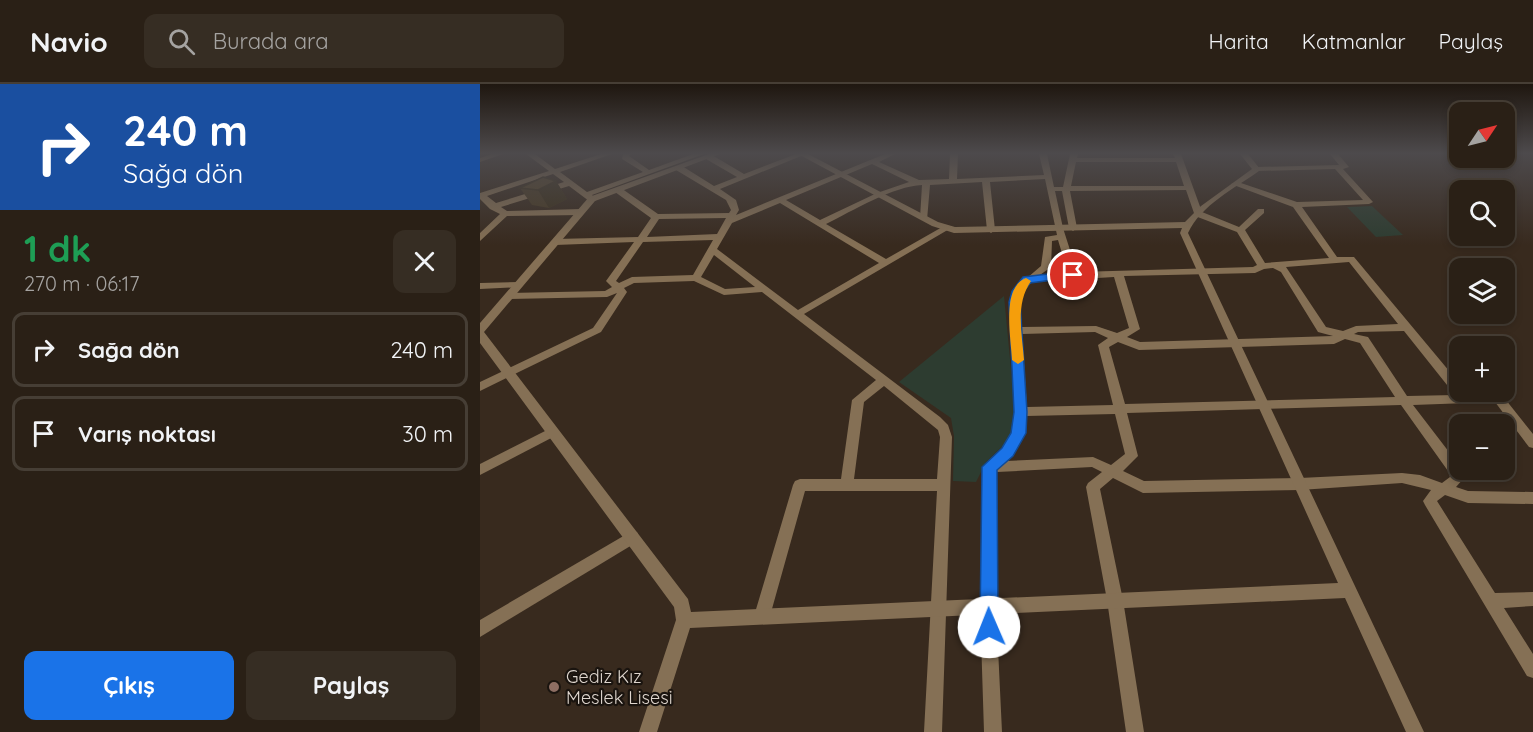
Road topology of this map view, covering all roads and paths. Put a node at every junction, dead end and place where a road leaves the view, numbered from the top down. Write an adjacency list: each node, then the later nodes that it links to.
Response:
1 (517, 184): 24 (street)
2 (565, 184): 28 (street)
3 (571, 184): 25 (street)
4 (621, 184): 25 (street)
5 (634, 184): 22 (street)
6 (705, 184): 19 (street)
7 (725, 184): 19 (street)
8 (818, 184): 26 (street)
9 (859, 184): 23 (street)
10 (915, 184): 23 (street)
11 (922, 184): 35 (street)
12 (987, 184): 40 (street)
13 (1050, 184): 20 (street)
14 (1067, 184): 21 (street)
15 (1187, 184): 18 (street)
16 (1235, 184): 27 (street); 32 (street)
17 (1353, 184): 27 (street)
18 (1188, 188): 21 (street); 32 (street)
19 (713, 189): 34 (street)
20 (1051, 189): 21 (street); 42 (street)
21 (1066, 189): 39 (street)
22 (618, 190): 25 (street); 33 (street)
23 (880, 195): 35 (street); 36 (street)
24 (481, 197): 28 (street)
25 (589, 197): 30 (street)
26 (780, 200): 34 (street); 36 (street)
27 (1296, 205): 48 (street)
28 (493, 207): 31 (street)
29 (1261, 211): 41 (street)
30 (581, 212): 31 (street); 46 (street)
31 (505, 214): 44 (street)
32 (1198, 214): 37 (street); 41 (street)
33 (656, 217): 34 (street); 45 (street)
34 (731, 218): 43 (street)
35 (924, 218): 38 (street)
36 (818, 224): 49 (street)
37 (1186, 225): 39 (street); 52 (street)
38 (946, 228): 40 (street); 49 (street)
39 (1073, 228): 42 (street)
40 (991, 230): 42 (street)
41 (1240, 230): 51 (street)
42 (1060, 233): 54 (street); 56 (street)
43 (720, 237): 45 (street); 47 (street)
44 (480, 238)
45 (640, 240): 46 (street); 59 (street)
46 (555, 242): 57 (street)
47 (713, 250): 55 (street); 60 (street)
48 (1334, 260): 50 (street); 63 (street)
49 (886, 263): 62 (street)
50 (1274, 265): 51 (street); 66 (street)
51 (1262, 266): 52 (street)
52 (1202, 271): 53 (street); 68 (street)
53 (1118, 273): 54 (street); 67 (street)
54 (1073, 275): 56 (street)
55 (696, 278): 59 (street); 60 (street)
56 (1027, 280): 64 (street)
57 (518, 285): 58 (street); 61 (street)
58 (480, 286)
59 (617, 287): 61 (street); 69 (street)
60 (762, 289): 62 (street)
61 (509, 296): 65 (street)
62 (796, 315): 71 (street)
63 (1407, 327): 66 (street); 70 (street)
64 (1016, 331): 67 (street); 78 (street)
65 (480, 332): 69 (street)
66 (1345, 335): 68 (street); 74 (street)
67 (1118, 337): 68 (street); 77 (street)
68 (1235, 344): 76 (street)
69 (508, 374): 72 (street); 79 (street)
70 (1449, 379)
71 (884, 381): 85 (street); 86 (street)
72 (480, 387)
73 (1449, 400): 74 (street)
74 (1404, 401): 76 (street); 87 (street)
75 (1501, 402): 80 (street)
76 (1264, 405): 77 (street); 84 (street)
77 (1120, 409): 78 (street); 83 (street)
78 (1021, 412): 81 (street)
79 (553, 432): 82 (street); 89 (street)
80 (1533, 442)
81 (990, 467): 83 (street); 94 (street)
82 (480, 470)
83 (1111, 472): 84 (street); 92 (street)
84 (1300, 484): 87 (street); 90 (street)
85 (846, 485): 86 (street); 96 (street)
86 (944, 485): 95 (street)
87 (1444, 489): 88 (street); 93 (street)
88 (1533, 498)
89 (632, 537): 97 (street); 98 (street)
90 (1349, 590): 92 (street); 104 (street)
91 (1533, 599): 93 (street)
92 (1115, 600): 94 (street); 103 (street)
93 (1490, 601): 99 (street)
94 (988, 606): 95 (street); 102 (street)
95 (938, 608): 96 (street); 101 (street)
96 (762, 616): 97 (street)
97 (684, 620): 100 (street)
98 (481, 627)
99 (1533, 670)
100 (648, 732)
101 (933, 732)
102 (993, 732)
103 (1135, 732)
104 (1415, 732)

